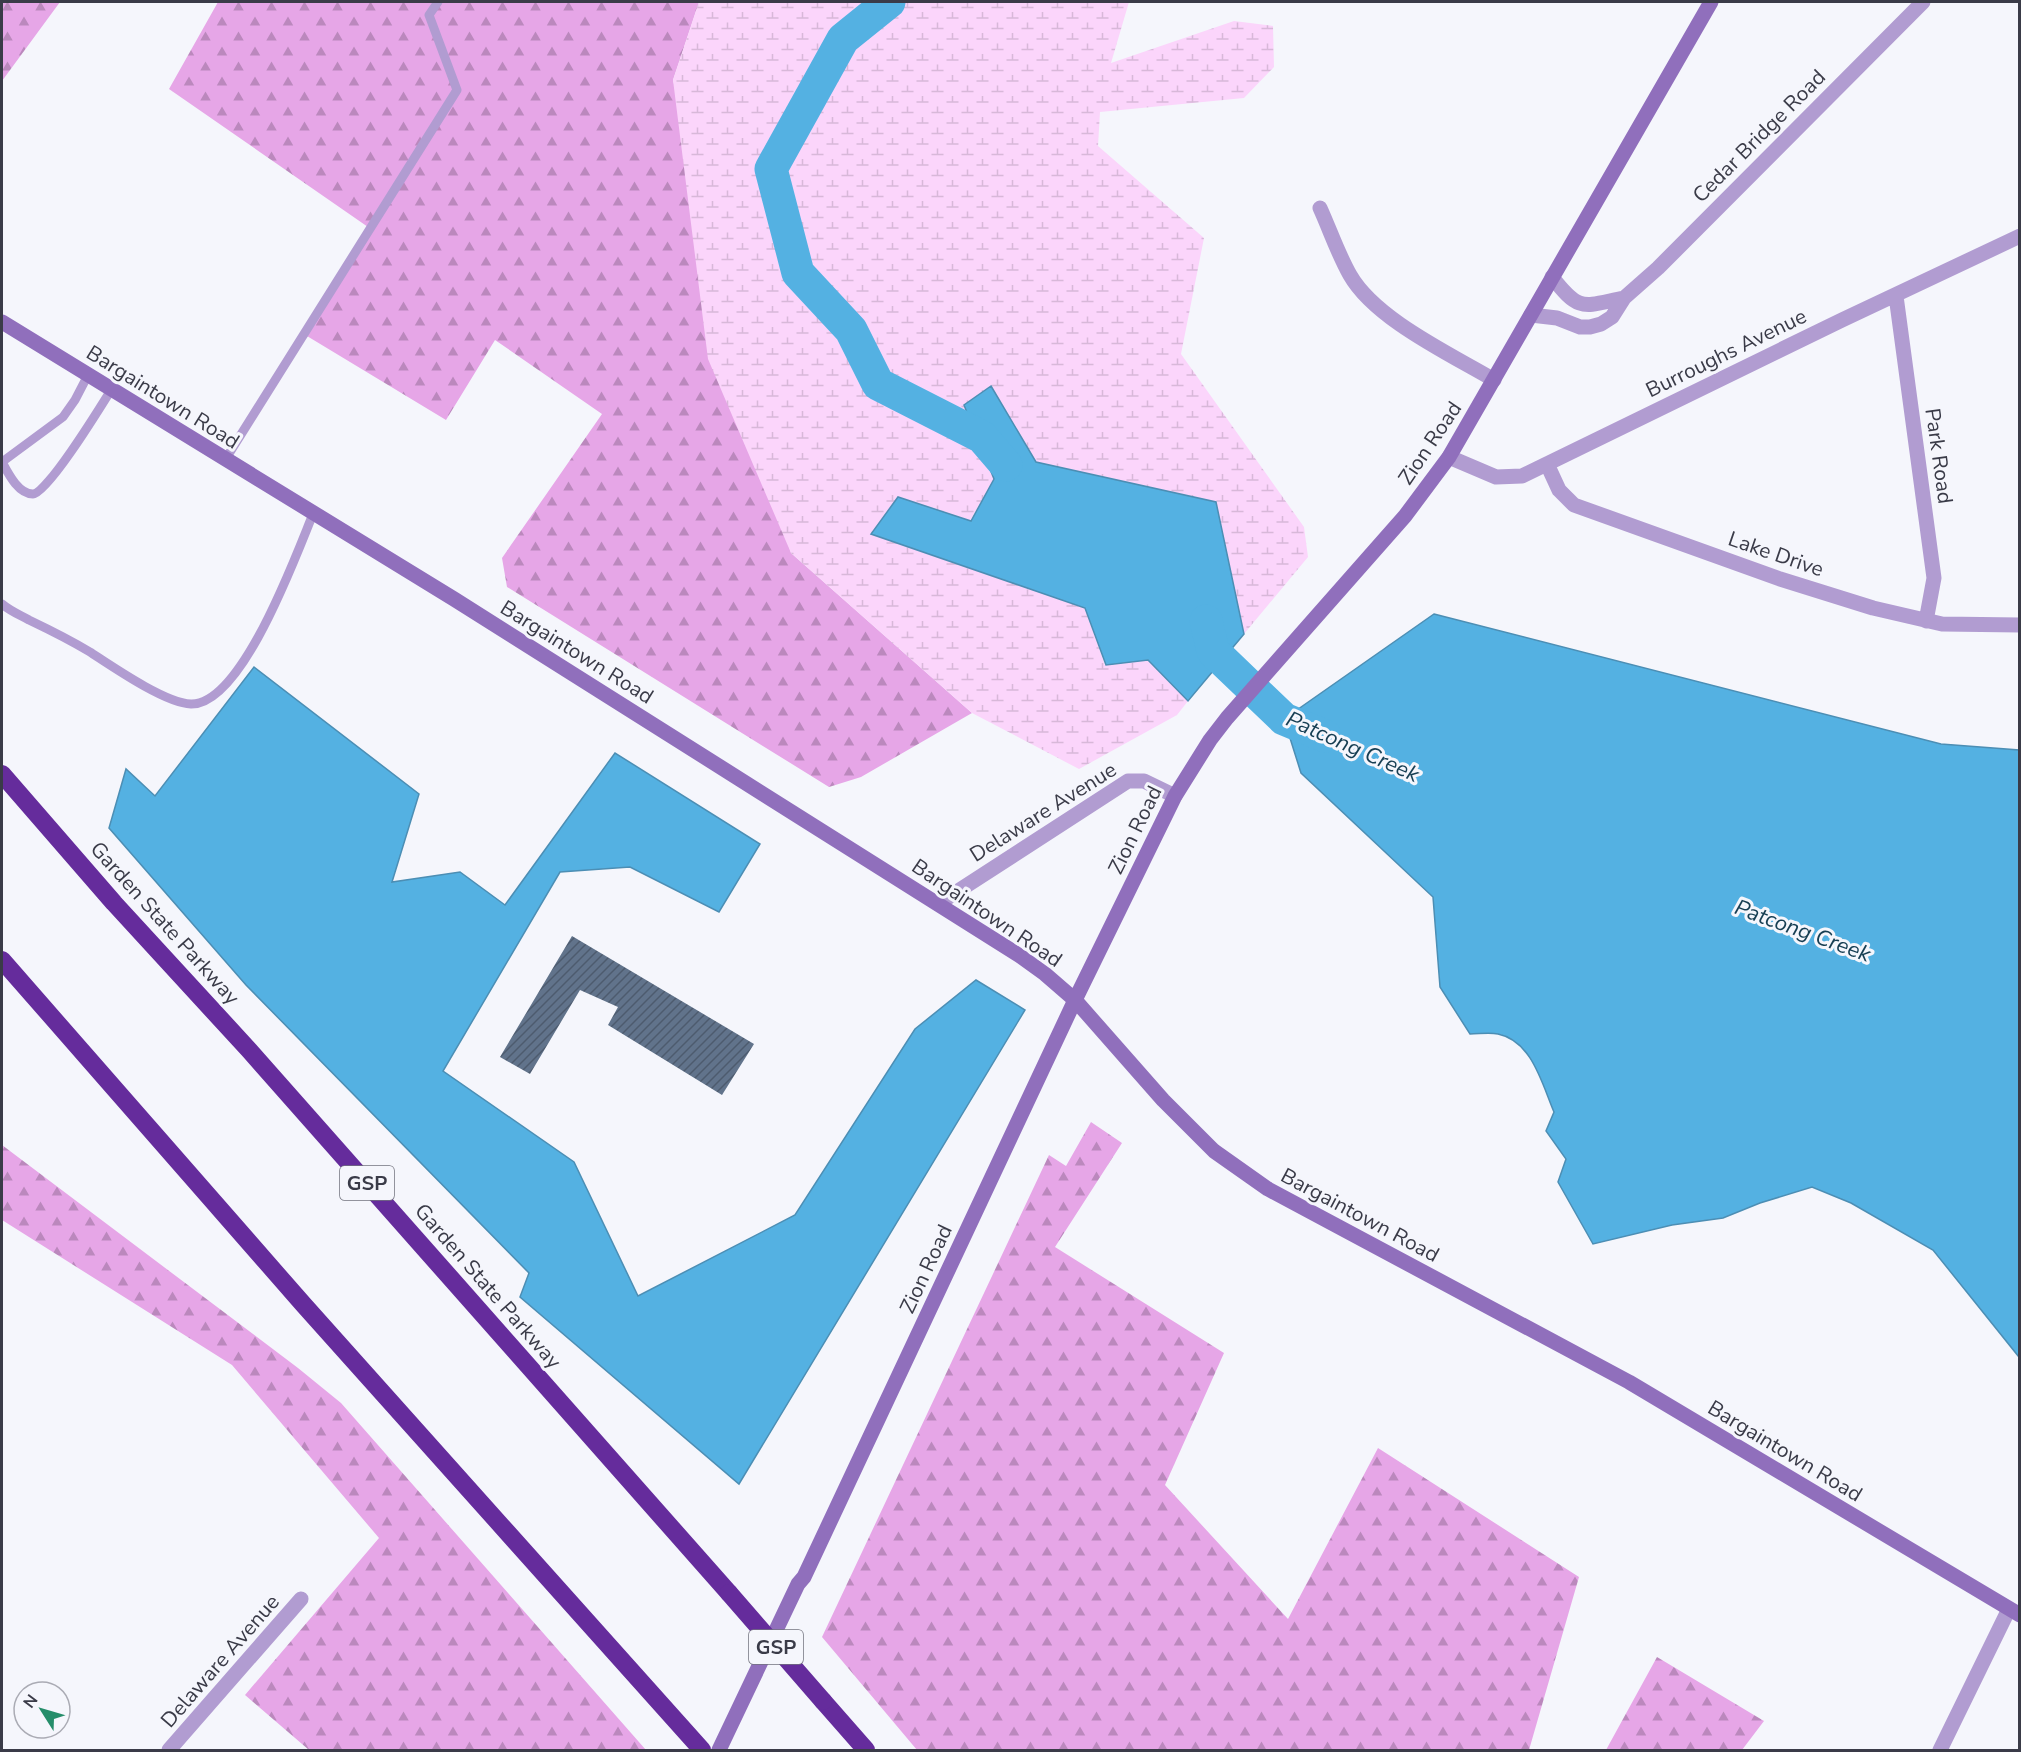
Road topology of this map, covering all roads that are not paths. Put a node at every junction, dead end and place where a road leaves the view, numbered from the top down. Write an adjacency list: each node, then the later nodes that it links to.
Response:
1 (438, 2): 15 (lane)
2 (1711, 2): 6 (main road, Zion Road)
3 (1923, 2): 8 (street, Cedar Bridge Road)
4 (1320, 208): 12 (street)
5 (2019, 236): 7 (street, Burroughs Avenue)
6 (1552, 277): 8 (street); 9 (main road, Zion Road)
7 (1896, 296): 17 (street, Burroughs Avenue); 20 (street, Park Road)
8 (1624, 298): 9 (street, Cedar Bridge Road)
9 (1531, 315): 12 (main road, Zion Road)
10 (2, 322): 11 (main road, Bargaintown Road)
11 (88, 375): 13 (main road, Bargaintown Road); 16 (lane)
12 (1494, 380): 14 (main road, Zion Road)
13 (111, 390): 15 (main road, Bargaintown Road); 16 (lane)
14 (1449, 457): 17 (street, Burroughs Avenue); 23 (main road, Zion Road)
15 (225, 460): 18 (main road, Bargaintown Road)
16 (2, 462)
17 (1547, 464): 20 (street, Lake Drive)
18 (313, 514): 19 (lane); 24 (main road, Bargaintown Road)
19 (2, 604)
20 (1926, 621): 21 (street, Lake Drive)
21 (2019, 625)
22 (2, 774): 32 (highway, Garden State Parkway / GSP, bridge)
23 (1175, 796): 24 (street, Delaware Avenue); 26 (main road, Zion Road)
24 (938, 904): 26 (main road, Bargaintown Road)
25 (2, 960): 30 (highway)
26 (1075, 1000): 28 (main road, Bargaintown Road); 31 (main road, Zion Road)
27 (302, 1599): 29 (street, Delaware Avenue)
28 (2014, 1612): 33 (street)
29 (169, 1750)
30 (702, 1750)
31 (719, 1750)
32 (866, 1750)
33 (1940, 1750)

